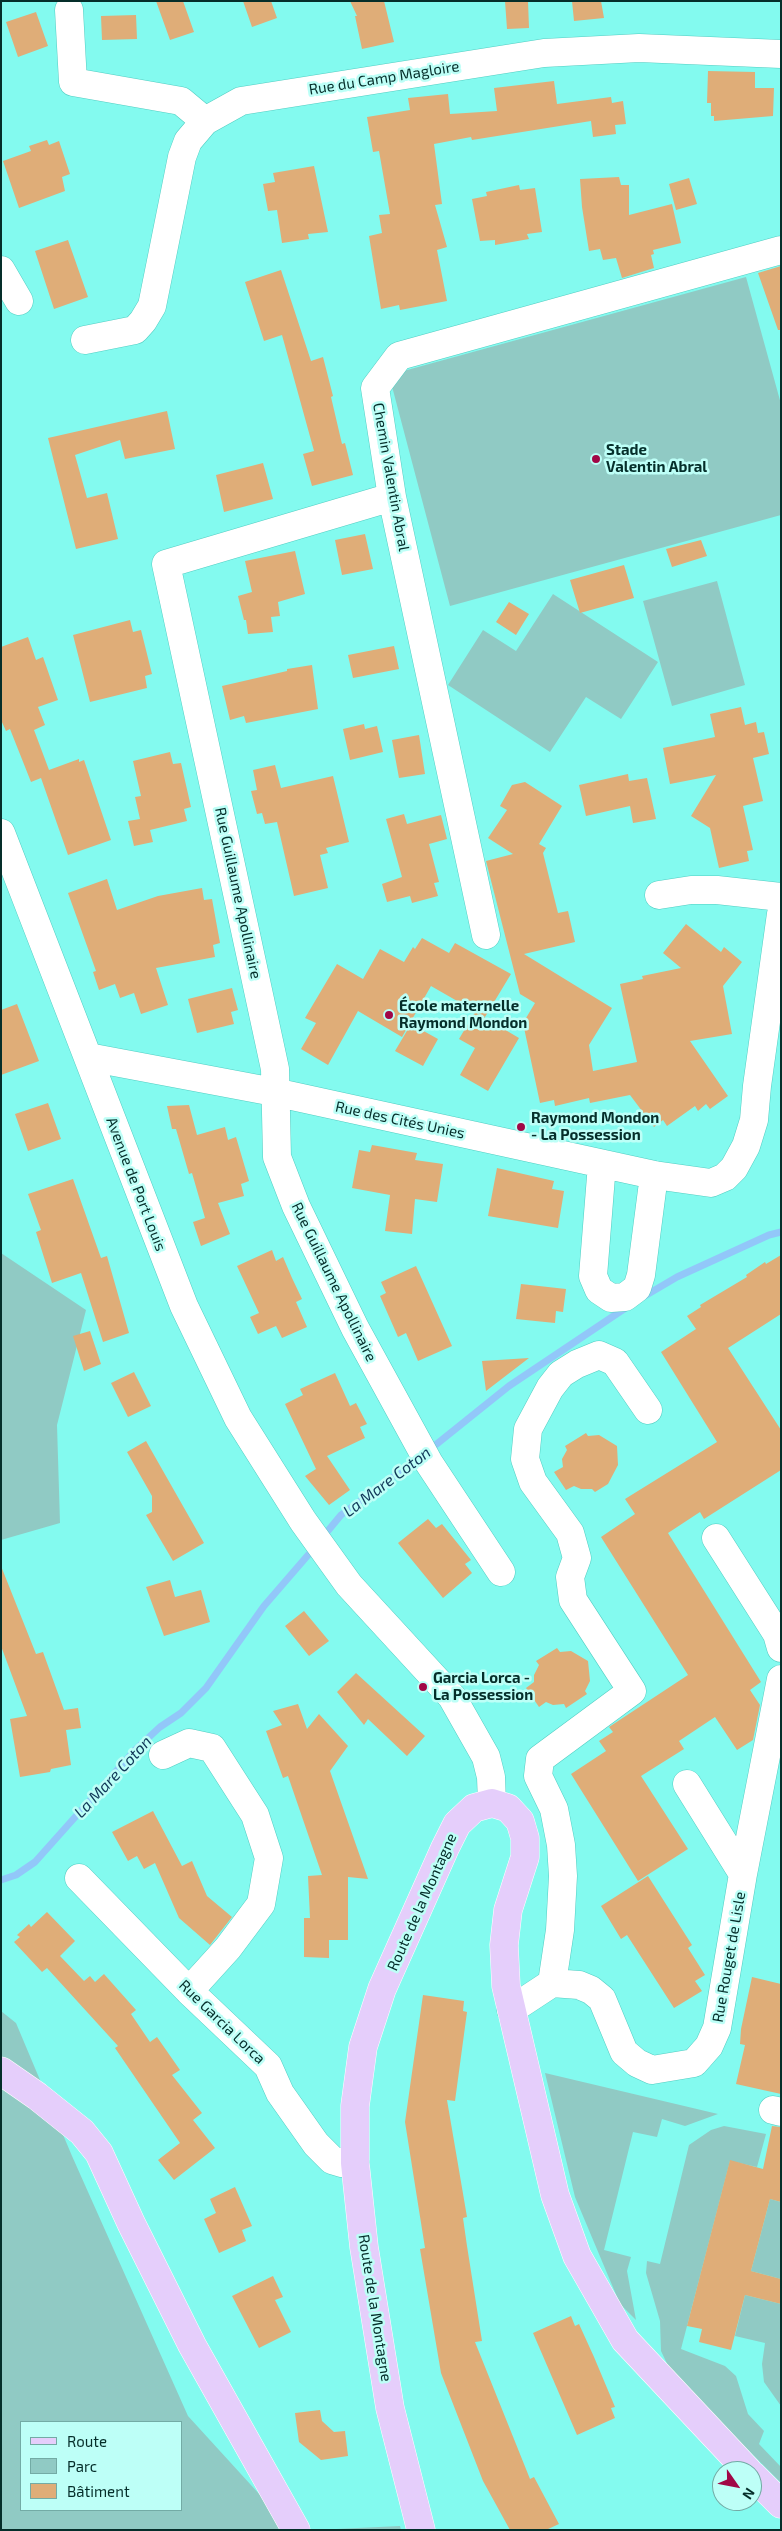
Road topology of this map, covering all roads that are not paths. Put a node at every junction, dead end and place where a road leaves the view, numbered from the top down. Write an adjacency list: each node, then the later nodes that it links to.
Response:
1 (69, 10): 3 (street)
2 (781, 54): 3 (street, Rue du Camp Magloire)
3 (205, 121): 7 (street)
4 (781, 250): 8 (street, Chemin Valentin Abral)
5 (1, 270): 6 (street)
6 (19, 301)
7 (85, 340)
8 (392, 497): 13 (street, Chemin Valentin Abral); 15 (street, Rue Guillaume Apollinaire)
9 (1, 832): 14 (street, Avenue de Port Louis)
10 (659, 894): 11 (street)
11 (781, 897)
12 (781, 914): 17 (street, Rue des Cités Unies)
13 (486, 935)
14 (88, 1057): 15 (street, Rue des Cités Unies); 25 (street, Avenue de Port Louis)
15 (274, 1092): 16 (street, Rue des Cités Unies); 20 (street, Rue Guillaume Apollinaire)
16 (602, 1164): 17 (street, Rue des Cités Unies); 17 (street)
17 (654, 1175)
18 (648, 1410): 28 (street)
19 (716, 1538): 21 (street)
20 (501, 1572)
21 (781, 1648)
22 (781, 1679): 26 (street, Rue Rouget de Lisle)
23 (163, 1755): 29 (street)
24 (687, 1784): 26 (street)
25 (492, 1803): 30 (main road); 32 (main road, Route de la Montagne)
26 (743, 1874): 28 (street, Rue Rouget de Lisle)
27 (79, 1878): 29 (street, Rue Garcia Lorca)
28 (552, 1983): 30 (street)
29 (189, 1991): 32 (street, Rue Garcia Lorca)
30 (511, 2010): 33 (main road)
31 (1, 2071): 36 (main road)
32 (356, 2162): 37 (main road, Route de la Montagne)
33 (739, 2461)
34 (762, 2486): 35 (main road)
35 (781, 2504)
36 (296, 2530)
37 (421, 2530)

